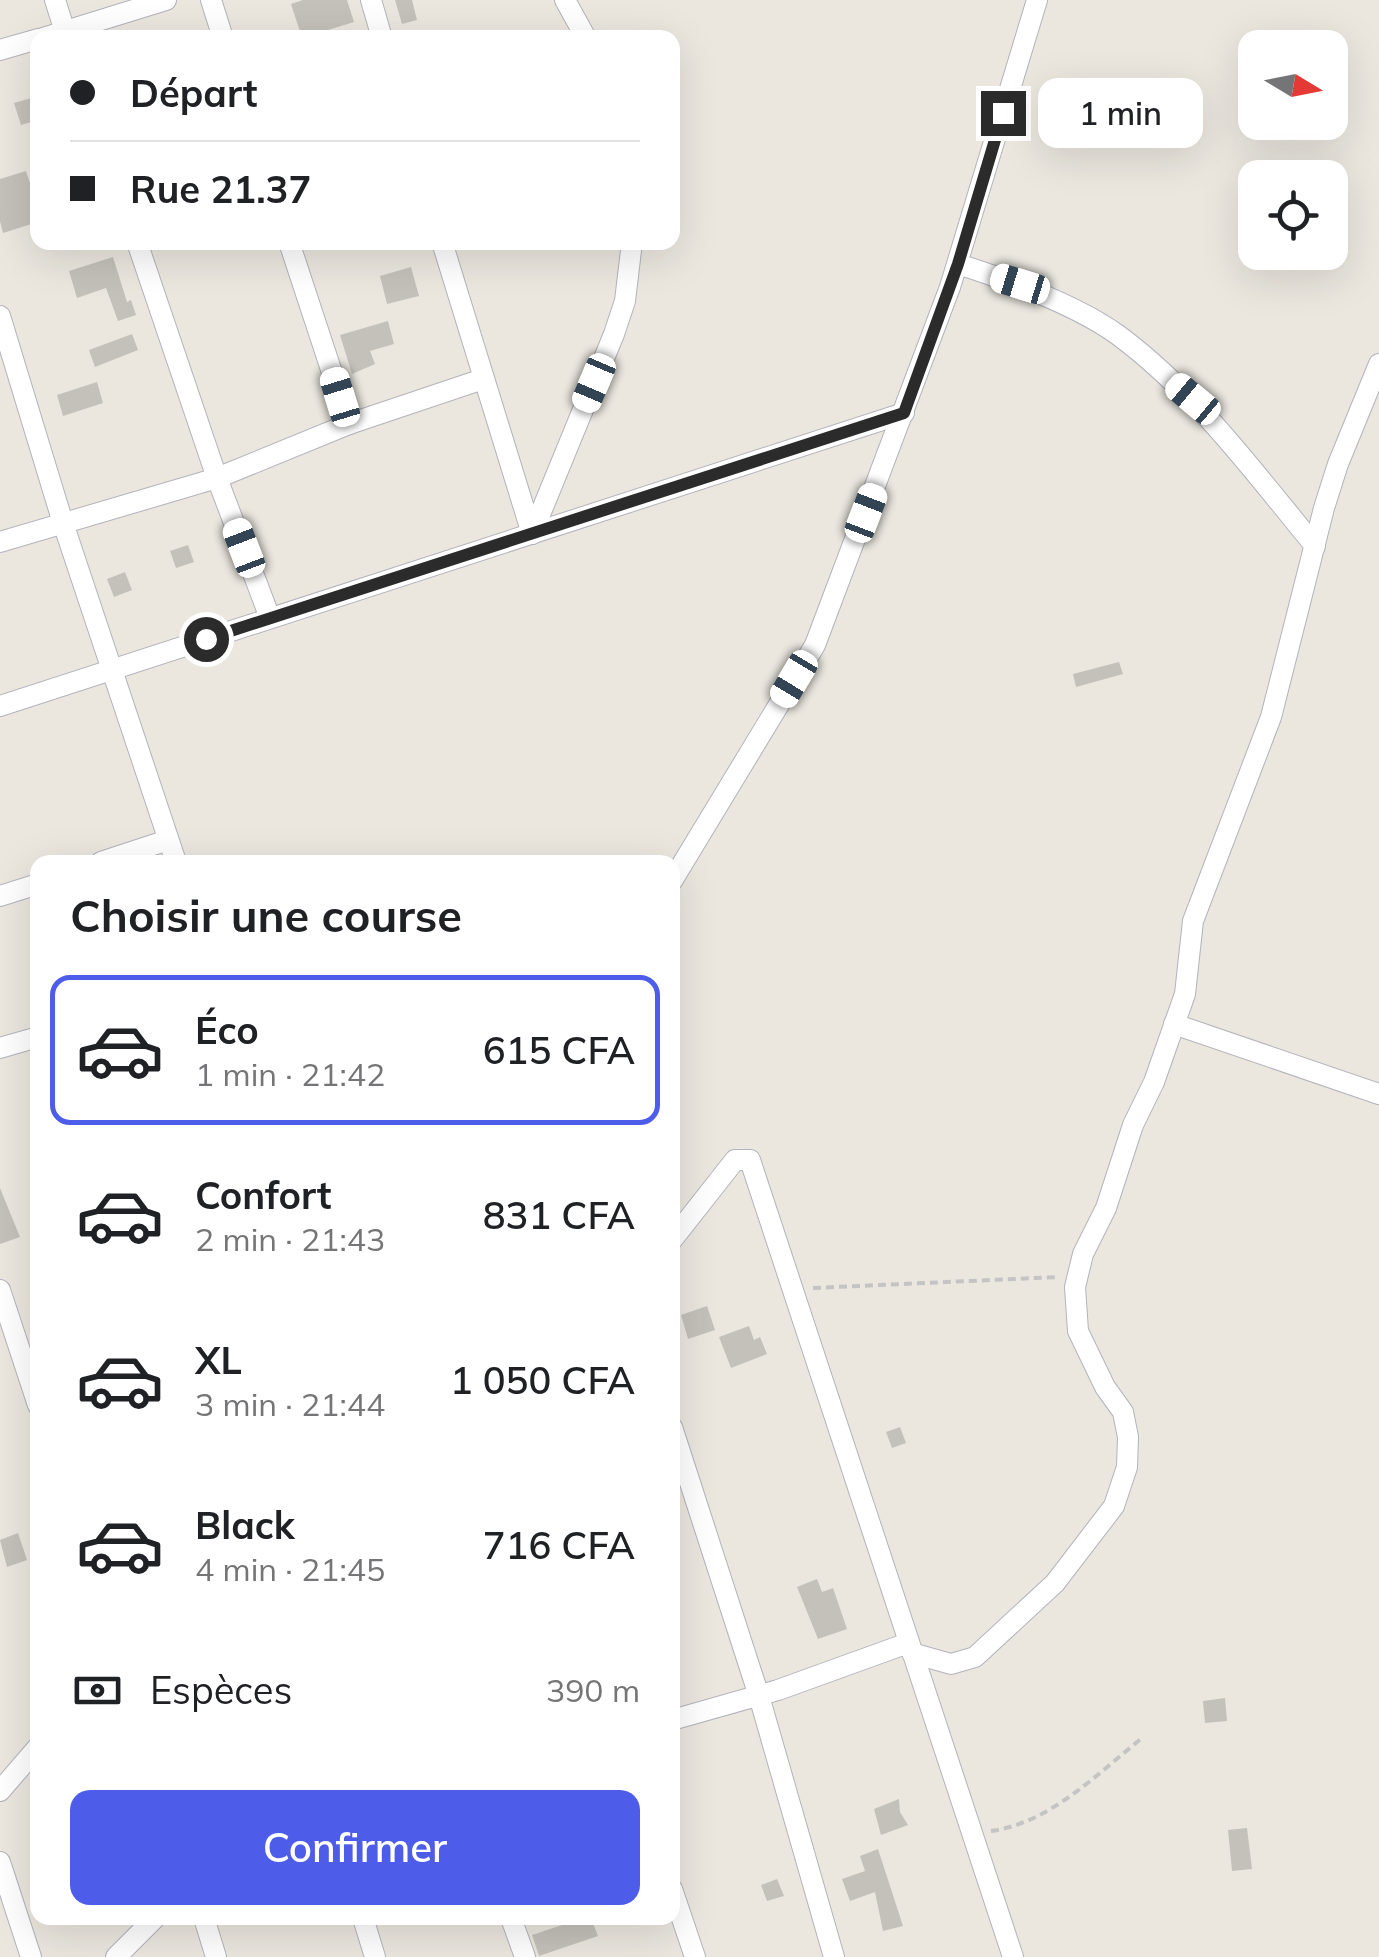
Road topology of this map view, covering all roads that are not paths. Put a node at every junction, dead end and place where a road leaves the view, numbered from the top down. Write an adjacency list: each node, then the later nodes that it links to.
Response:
1 (54, 0): 7 (street)
2 (166, 0): 8 (street)
3 (211, 0): 9 (street)
4 (371, 0): 10 (street)
5 (564, 0): 11 (street)
6 (1037, 0): 18 (street)
7 (65, 30)
8 (78, 30)
9 (220, 30)
10 (380, 30)
11 (581, 30)
12 (30, 41): 13 (street)
13 (0, 50)
14 (140, 250): 24 (street)
15 (292, 250): 23 (street)
16 (444, 250): 21 (street)
17 (631, 250): 26 (street)
18 (958, 264): 22 (street); 28 (street)
19 (0, 316): 25 (street)
20 (1379, 364): 28 (street)
21 (483, 379): 23 (street); 26 (street)
22 (904, 413): 26 (street); 35 (street)
23 (348, 424): 24 (street)
24 (217, 478): 25 (street); 29 (street)
25 (63, 523): 27 (street); 30 (street)
26 (532, 534): 29 (street)
27 (0, 542)
28 (1315, 546): 38 (street)
29 (270, 618): 30 (street)
30 (112, 669): 31 (street); 32 (street)
31 (0, 706)
32 (168, 840): 33 (street); 34 (street)
33 (122, 855)
34 (173, 855)
35 (680, 869)
36 (30, 891): 37 (street)
37 (0, 896)
38 (1174, 1024): 41 (street); 46 (street)
39 (30, 1039): 40 (street)
40 (0, 1048)
41 (1379, 1094)
42 (680, 1230): 46 (street)
43 (0, 1290): 44 (street)
44 (30, 1382)
45 (680, 1451): 47 (street)
46 (910, 1648): 47 (street); 64 (street)
47 (758, 1696): 48 (street); 63 (street)
48 (680, 1718)
49 (30, 1756): 50 (street)
50 (0, 1791)
51 (0, 1862): 57 (street)
52 (680, 1912): 62 (street)
53 (148, 1925): 58 (street)
54 (206, 1925): 59 (street)
55 (365, 1925): 60 (street)
56 (514, 1925): 61 (street)
57 (31, 1957)
58 (116, 1957)
59 (216, 1957)
60 (375, 1957)
61 (526, 1957)
62 (695, 1957)
63 (834, 1957)
64 (1013, 1957)

